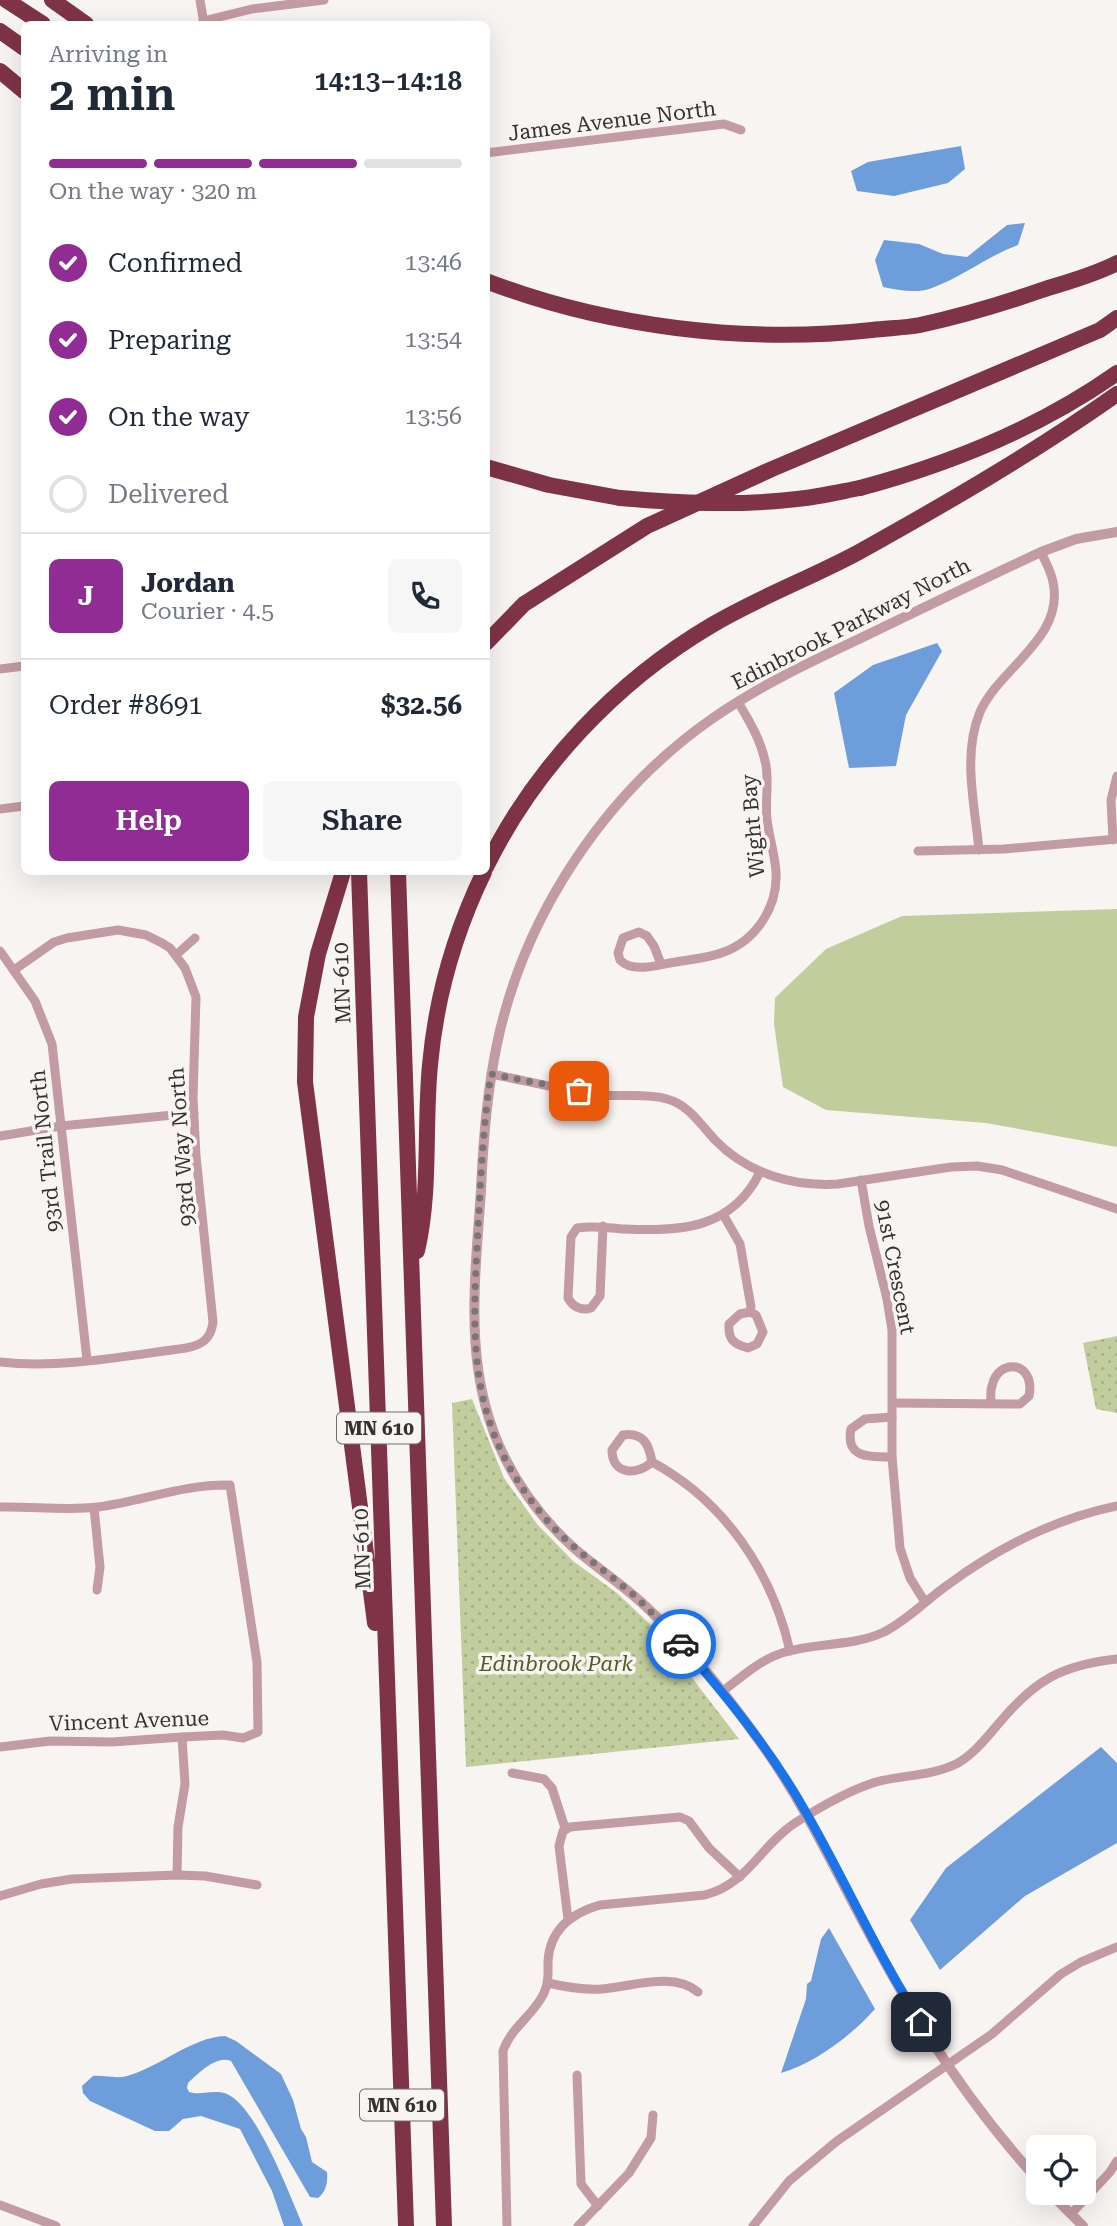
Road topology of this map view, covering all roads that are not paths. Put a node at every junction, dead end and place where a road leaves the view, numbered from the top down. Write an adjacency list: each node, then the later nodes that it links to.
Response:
1 (6, 0): 5 (highway)
2 (52, 0): 6 (highway)
3 (200, 0): 7 (street)
4 (324, 0): 8 (street)
5 (38, 21)
6 (82, 21)
7 (204, 21)
8 (211, 21)
9 (0, 31): 10 (highway)
10 (21, 46)
11 (0, 71): 12 (highway)
12 (21, 88)
13 (741, 131): 14 (street, James Avenue North)
14 (490, 153)
15 (1117, 263): 16 (highway)
16 (490, 282)
17 (1117, 318): 23 (highway)
18 (1117, 373): 20 (highway, bridge)
19 (1117, 394): 33 (highway)
20 (490, 468)
21 (1117, 532): 22 (street, Edinbrook Parkway North)
22 (1041, 552): 26 (street, Edinbrook Parkway North); 31 (street)
23 (490, 639)
24 (21, 666): 25 (street)
25 (0, 669)
26 (738, 702): 41 (street, Wight Bay); 43 (street, Edinbrook Parkway North)
27 (1117, 776): 30 (street)
28 (21, 806): 29 (street)
29 (0, 809)
30 (1115, 840): 31 (street)
31 (979, 850): 32 (street)
32 (918, 851)
33 (490, 860)
34 (342, 875): 81 (highway)
35 (359, 875): 81 (highway, MN-610 / MN 610)
36 (398, 875): 52 (highway, MN 610)
37 (483, 875): 52 (highway)
38 (195, 938): 40 (street)
39 (0, 951): 42 (street, 93rd Trail North)
40 (176, 956): 42 (street); 44 (street, 93rd Way North)
41 (662, 964): 41 (street, Wight Bay)
42 (14, 970): 45 (street, 93rd Trail North)
43 (491, 1074): 47 (street); 68 (street, Edinbrook Parkway North)
44 (194, 1112): 45 (street); 54 (street, 93rd Way North)
45 (61, 1126): 46 (street); 54 (street, 93rd Trail North)
46 (0, 1136)
47 (760, 1172): 48 (street); 50 (street)
48 (861, 1180): 49 (street); 56 (street, 91st Crescent)
49 (1117, 1209)
50 (724, 1216): 51 (street); 53 (street)
51 (603, 1226): 51 (street)
52 (412, 1274): 94 (highway, MN 610)
53 (750, 1312)
54 (87, 1360): 55 (street)
55 (0, 1362)
56 (893, 1403): 57 (street); 58 (street, 91st Crescent)
57 (991, 1404): 57 (street)
58 (892, 1417): 59 (street, 91st Crescent); 59 (street)
59 (892, 1457): 65 (street, 91st Crescent)
60 (652, 1462): 60 (street); 66 (street)
61 (1117, 1506): 65 (street)
62 (0, 1507): 63 (street)
63 (94, 1508): 64 (street); 69 (street, Vincent Avenue)
64 (97, 1590)
65 (925, 1602): 66 (street)
66 (790, 1651): 68 (street)
67 (1117, 1659): 72 (street)
68 (722, 1692): 72 (street, Edinbrook Parkway North)
69 (182, 1737): 70 (street, Vincent Avenue); 74 (street)
70 (0, 1747)
71 (512, 1773): 73 (street)
72 (808, 1815): 75 (street); 83 (street, Edinbrook Parkway North)
73 (565, 1829): 75 (street); 78 (street)
74 (177, 1875): 76 (street); 77 (street)
75 (740, 1877): 78 (street)
76 (257, 1885)
77 (0, 1896)
78 (568, 1919): 80 (street)
79 (1117, 1947): 83 (street)
80 (548, 1983): 82 (street); 95 (street)
81 (397, 1985): 93 (highway, MN-610 / MN 610)
82 (698, 1992)
83 (949, 2065): 87 (street, Edinbrook Parkway North); 97 (street)
84 (578, 2075): 90 (street)
85 (653, 2115): 90 (street)
86 (1117, 2161): 91 (street)
87 (1026, 2166)
88 (0, 2205): 92 (street)
89 (1062, 2205): 91 (street)
90 (598, 2206): 96 (street)
91 (1071, 2214): 98 (street)
92 (56, 2226)
93 (406, 2226)
94 (444, 2226)
95 (507, 2226)
96 (578, 2226)
97 (753, 2226)
98 (1083, 2226)

